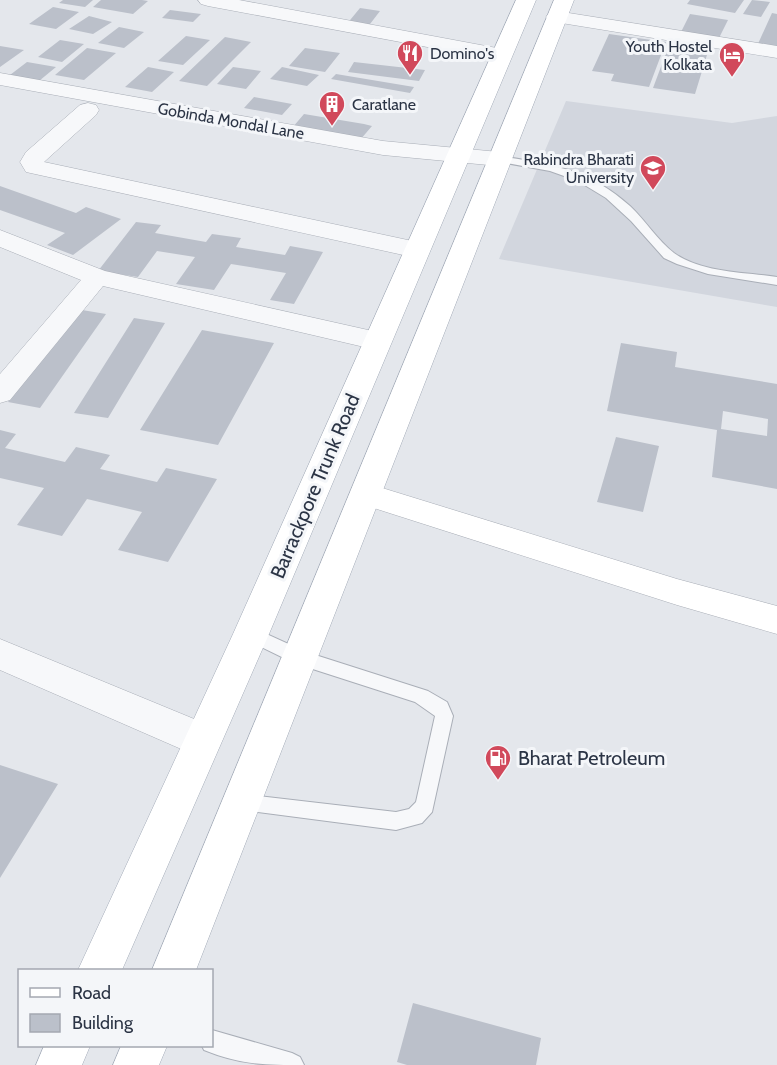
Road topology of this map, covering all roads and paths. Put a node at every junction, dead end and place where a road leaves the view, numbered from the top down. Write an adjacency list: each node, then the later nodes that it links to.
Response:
1 (208, 0): 5 (street)
2 (526, 0): 5 (main road, Barrackpore Trunk Road)
3 (560, 9): 4 (street); 9 (main road)
4 (777, 51)
5 (502, 56): 8 (main road, Barrackpore Trunk Road)
6 (0, 79): 8 (street, Gobinda Mondal Lane)
7 (88, 110): 11 (street)
8 (458, 155): 9 (street, Gobinda Mondal Lane); 11 (main road, Barrackpore Trunk Road)
9 (499, 159): 13 (lane); 16 (main road)
10 (0, 238): 12 (street)
11 (417, 250): 14 (main road, Barrackpore Trunk Road)
12 (97, 277): 14 (street); 15 (street)
13 (777, 281)
14 (377, 341): 18 (main road, Barrackpore Trunk Road)
15 (0, 393)
16 (366, 494): 17 (main road); 20 (main road)
17 (777, 620)
18 (251, 634): 20 (lane); 21 (main road, Barrackpore Trunk Road)
19 (0, 654): 21 (street)
20 (300, 657): 22 (main road); 22 (lane)
21 (202, 740): 23 (main road, Barrackpore Trunk Road)
22 (242, 803): 24 (main road)
23 (100, 969)
24 (174, 969)
25 (213, 1042): 30 (lane)
26 (67, 1047): 28 (main road)
27 (144, 1047): 29 (main road)
28 (58, 1065)
29 (136, 1065)
30 (292, 1065)

